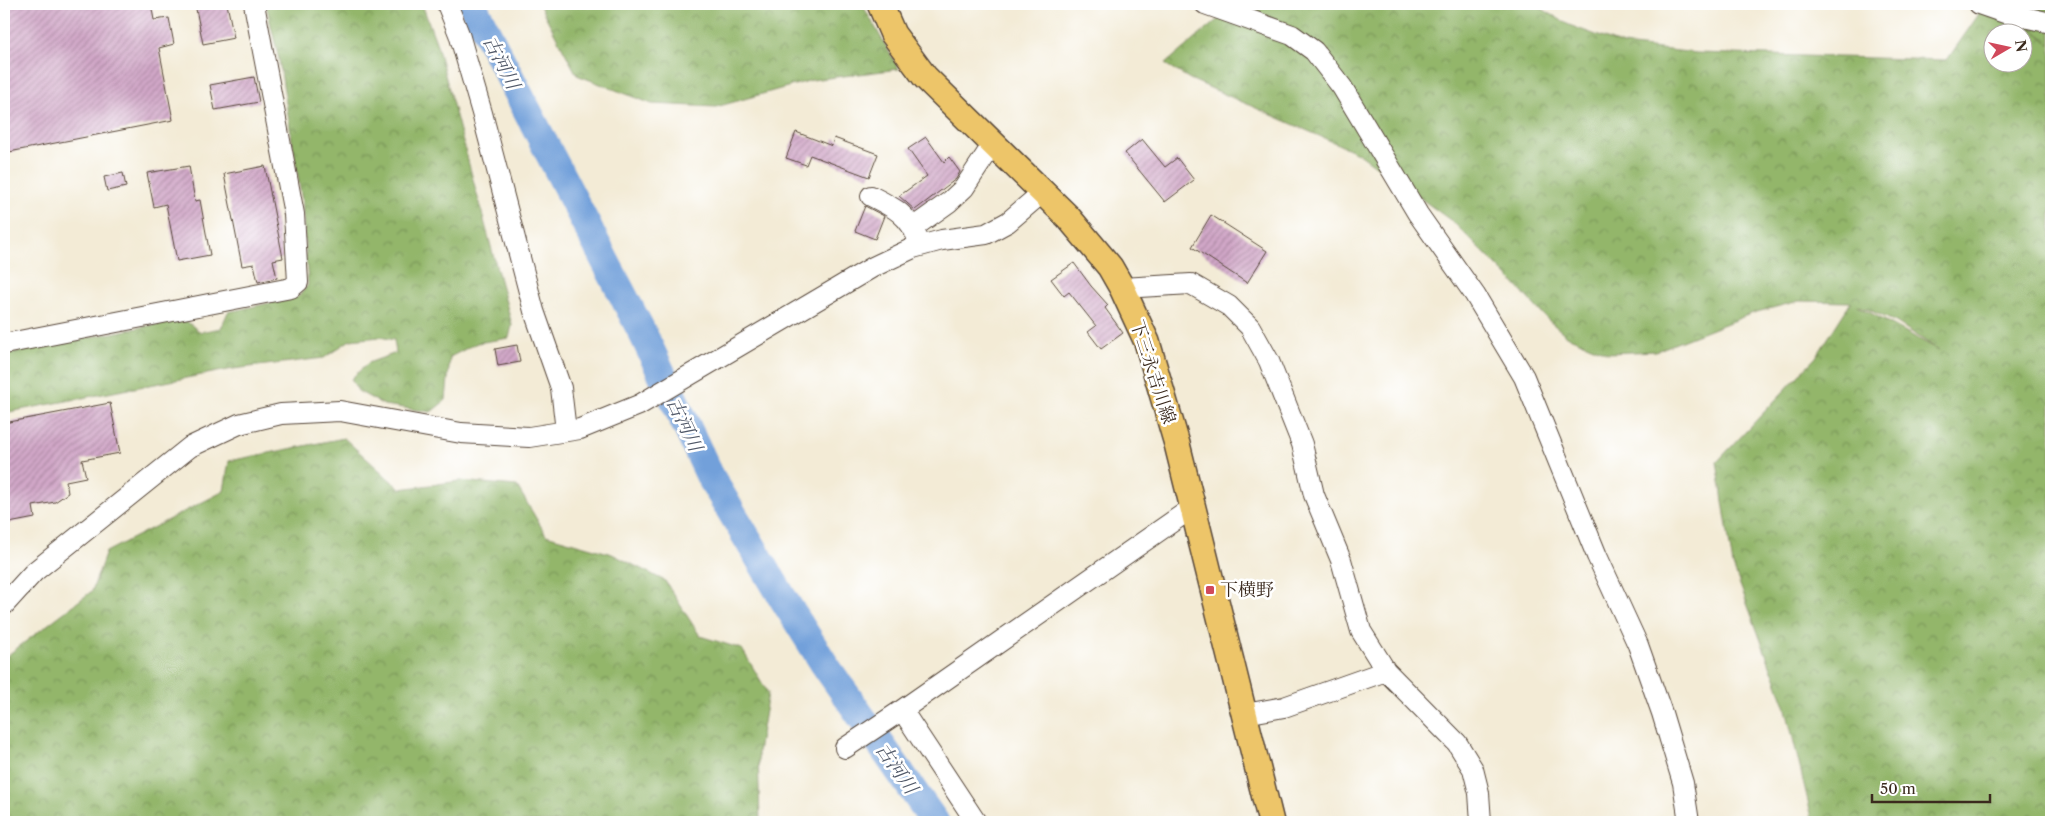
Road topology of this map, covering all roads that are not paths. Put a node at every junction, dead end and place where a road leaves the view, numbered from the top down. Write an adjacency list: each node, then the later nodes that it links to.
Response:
1 (254, 4): 13 (street)
2 (447, 4): 14 (street)
3 (880, 4): 7 (main road, 下三永吉川線)
4 (1205, 4): 24 (street)
5 (1979, 4): 6 (street)
6 (2051, 23)
7 (993, 144): 8 (main road, 下三永吉川線); 10 (street)
8 (1043, 192): 11 (street); 12 (main road, 下三永吉川線)
9 (871, 196): 10 (street)
10 (914, 227): 11 (street)
11 (920, 246): 14 (street)
12 (1122, 288): 15 (main road, 下三永吉川線); 17 (street)
13 (4, 344)
14 (566, 431): 16 (street)
15 (1192, 508): 18 (street); 19 (main road, 下三永吉川線)
16 (4, 605)
17 (1386, 671): 19 (street); 23 (street)
18 (900, 712): 20 (street); 21 (street)
19 (1245, 714): 22 (main road, 下三永吉川線)
20 (845, 748)
21 (976, 822)
22 (1271, 822)
23 (1481, 822)
24 (1689, 822)

